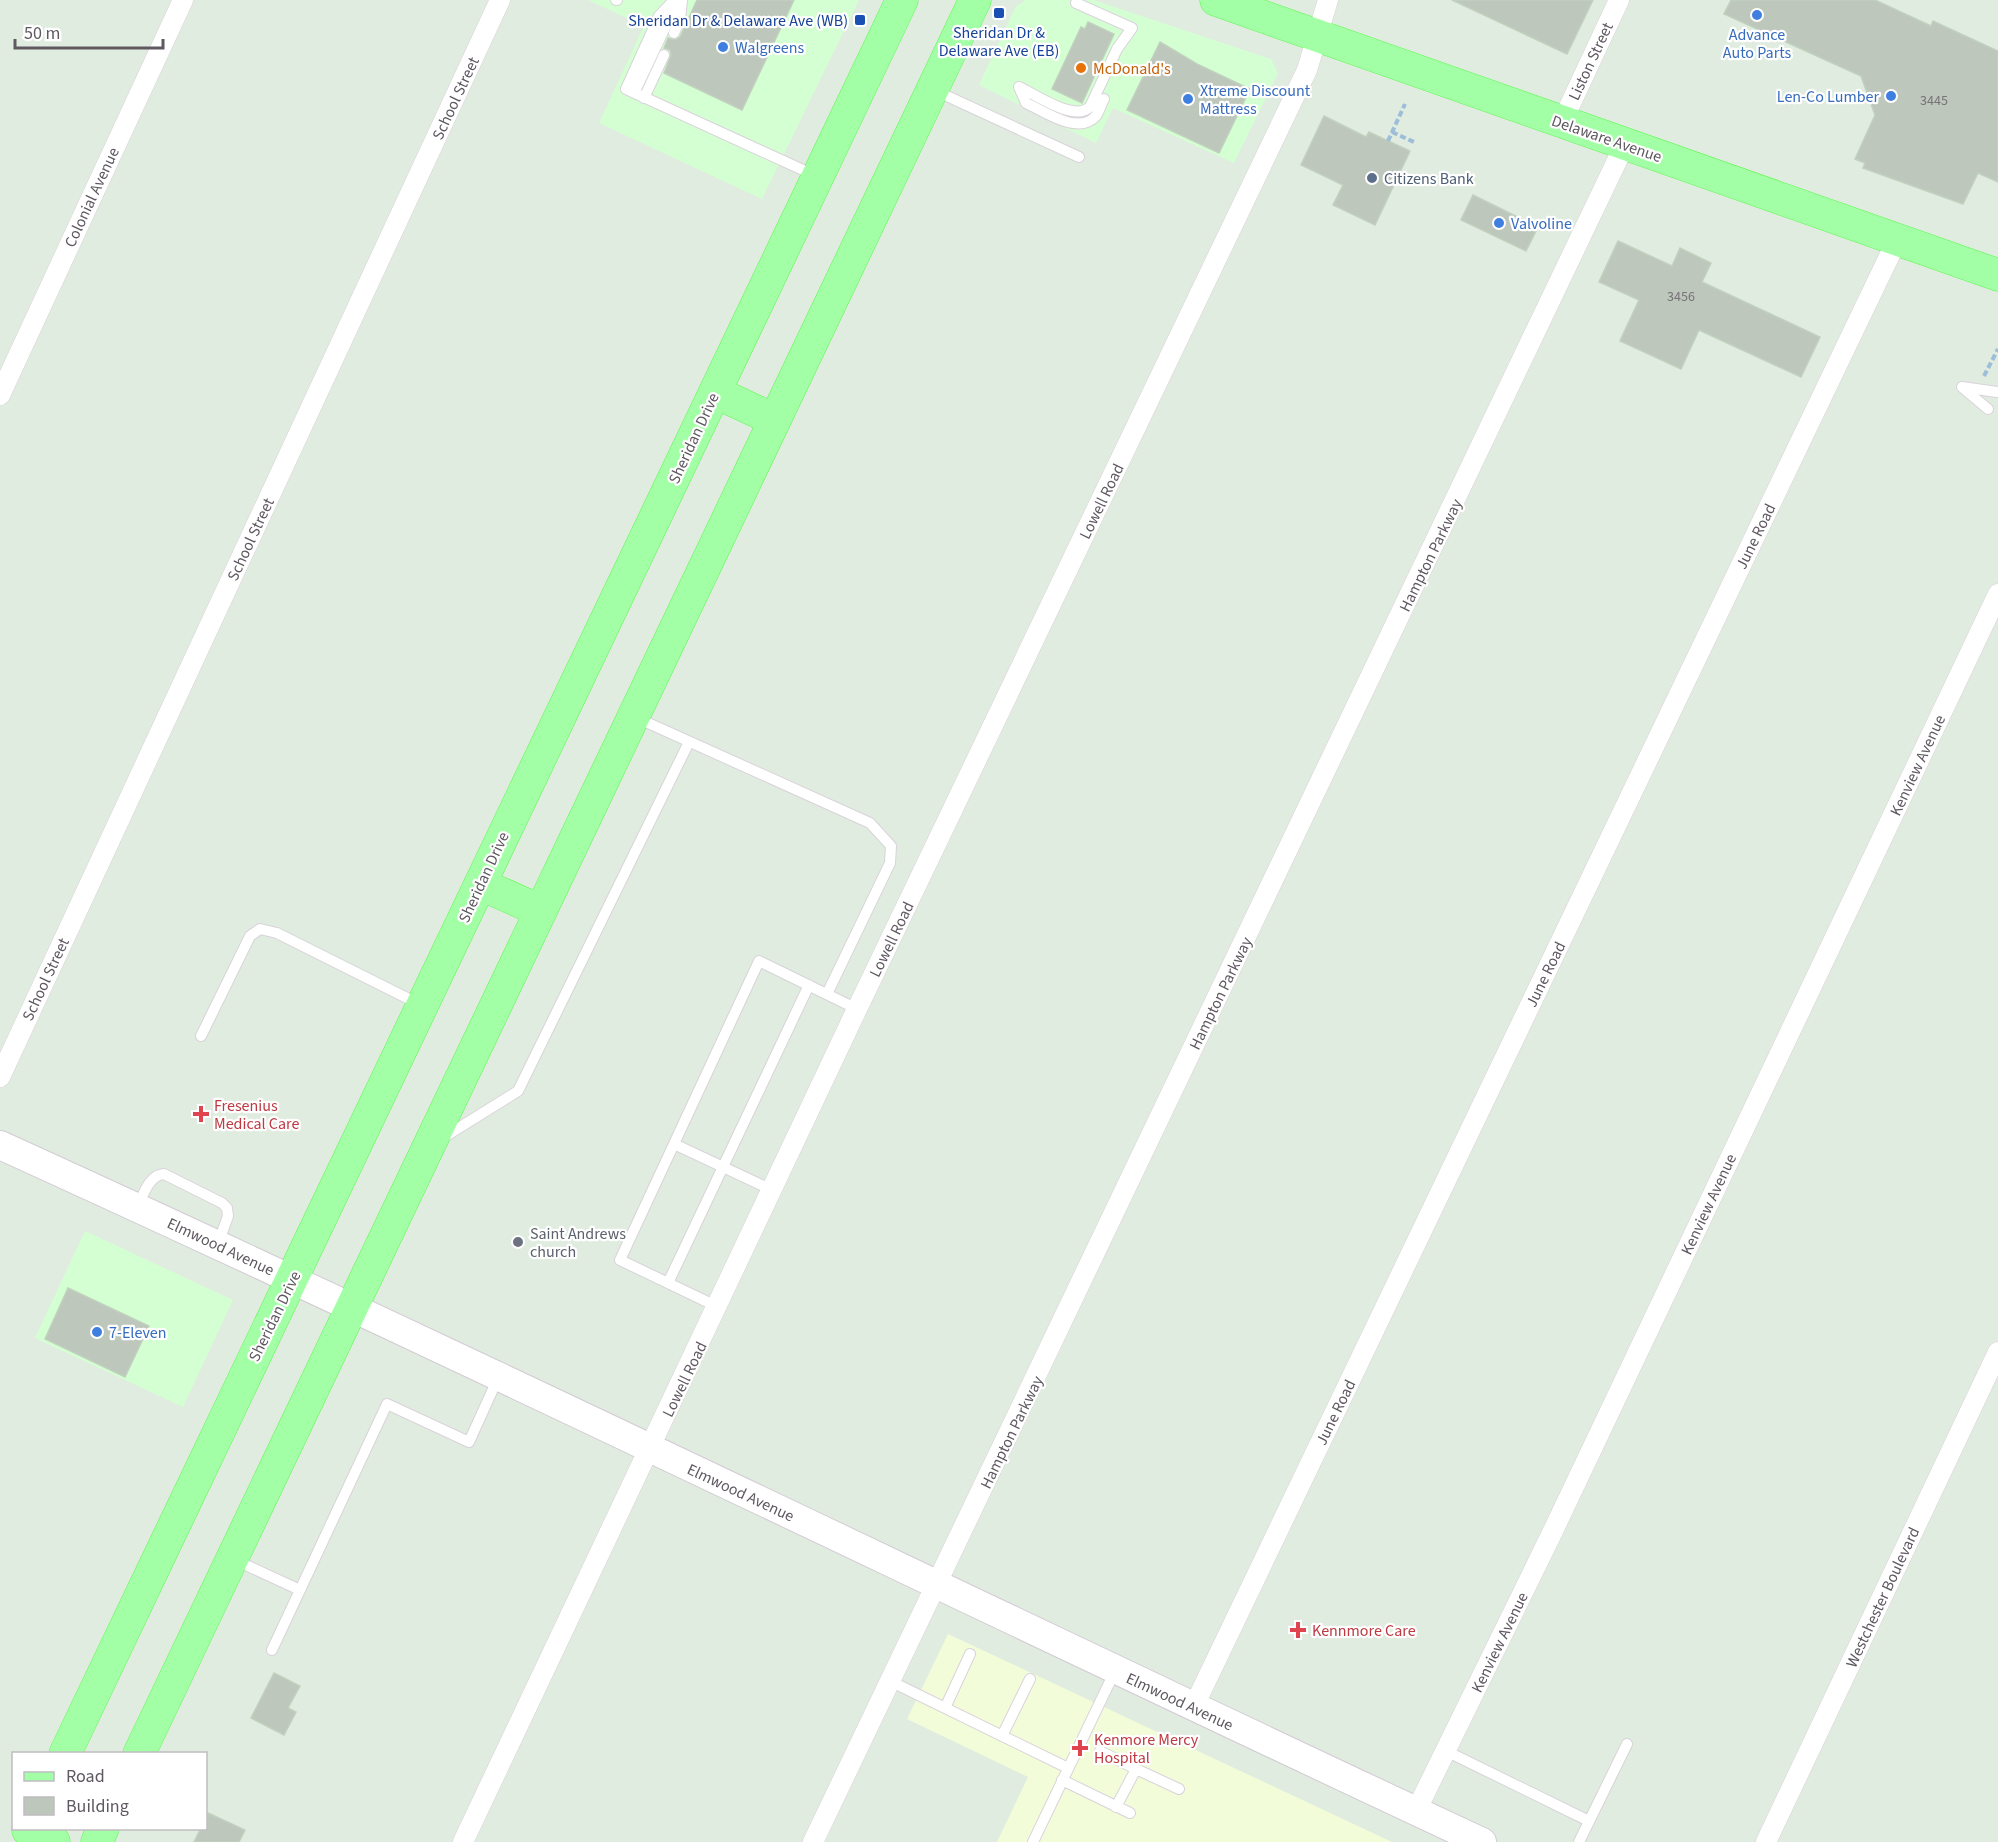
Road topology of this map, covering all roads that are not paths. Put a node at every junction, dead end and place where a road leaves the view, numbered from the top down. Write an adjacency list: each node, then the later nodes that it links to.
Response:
1 (183, 0): 24 (street, Colonial Avenue)
2 (500, 0): 37 (street, School Street)
3 (678, 0): 10 (lane); 14 (lane)
4 (902, 0): 19 (main road, Sheridan Drive)
5 (975, 0): 13 (main road)
6 (1216, 0): 11 (main road, Delaware Avenue)
7 (1328, 0): 11 (street, Lowell Road)
8 (1619, 0): 16 (street, Liston Street)
9 (1076, 3): 15 (lane)
10 (674, 33)
11 (1317, 36): 16 (main road, Delaware Avenue); 35 (street, Lowell Road)
12 (664, 55): 14 (lane)
13 (933, 90): 18 (lane); 26 (main road)
14 (634, 93): 19 (lane)
15 (1104, 99)
16 (1562, 122): 17 (main road, Delaware Avenue)
17 (1625, 144): 20 (main road, Delaware Avenue); 53 (street, Hampton Parkway)
18 (1080, 158)
19 (817, 177): 23 (main road, Sheridan Drive)
20 (1897, 240): 21 (main road, Delaware Avenue); 61 (street, June Road)
21 (1998, 275)
22 (1962, 387): 25 (lane)
23 (715, 392): 26 (main road); 30 (main road, Sheridan Drive)
24 (0, 395)
25 (1993, 400)
26 (775, 420): 28 (main road)
27 (1998, 594): 65 (street, Kenview Avenue)
28 (634, 717): 29 (lane); 31 (main road)
29 (690, 742): 33 (lane); 40 (lane)
30 (480, 884): 31 (main road); 34 (main road, Sheridan Drive)
31 (541, 911): 40 (main road)
32 (809, 985): 33 (lane); 38 (lane); 41 (lane)
33 (827, 994): 35 (lane)
34 (422, 1006): 36 (lane); 45 (main road, Sheridan Drive)
35 (857, 1009): 42 (street, Lowell Road)
36 (201, 1036)
37 (0, 1077)
38 (674, 1144): 41 (lane); 46 (lane)
39 (0, 1145): 43 (street, Elmwood Avenue)
40 (428, 1147): 48 (main road)
41 (723, 1167): 42 (lane); 46 (lane)
42 (772, 1190): 47 (street, Lowell Road)
43 (137, 1207): 44 (street, Elmwood Avenue); 44 (lane)
44 (218, 1245): 45 (street, Elmwood Avenue)
45 (292, 1280): 48 (street, Elmwood Avenue); 66 (main road, Sheridan Drive)
46 (668, 1283): 47 (lane)
47 (718, 1307): 51 (street, Lowell Road)
48 (351, 1308): 50 (street, Elmwood Avenue); 52 (main road)
49 (1998, 1352): 81 (street, Westchester Boulevard)
50 (499, 1377): 51 (street, Elmwood Avenue); 54 (lane)
51 (650, 1449): 53 (street, Elmwood Avenue); 76 (street, Lowell Road)
52 (232, 1559): 54 (lane); 67 (main road)
53 (936, 1585): 57 (street, Elmwood Avenue); 59 (street, Hampton Parkway)
54 (300, 1590): 55 (lane)
55 (272, 1650)
56 (970, 1654): 60 (lane)
57 (1115, 1671): 61 (street, Elmwood Avenue); 68 (lane)
58 (1030, 1679): 62 (lane)
59 (890, 1681): 60 (lane); 77 (street, Hampton Parkway)
60 (945, 1708): 62 (lane)
61 (1193, 1708): 73 (street, Elmwood Avenue)
62 (1002, 1736): 68 (lane)
63 (1627, 1744): 75 (lane)
64 (1100, 1751): 69 (lane)
65 (1446, 1751): 73 (street, Kenview Avenue); 75 (lane)
66 (66, 1752)
67 (140, 1752)
68 (1068, 1768): 70 (lane)
69 (1136, 1769): 71 (lane); 72 (lane)
70 (1062, 1780): 72 (lane); 78 (lane)
71 (1179, 1789)
72 (1116, 1807): 74 (lane)
73 (1416, 1811): 79 (street, Elmwood Avenue)
74 (1130, 1813)
75 (1589, 1821): 80 (lane)
76 (463, 1842)
77 (813, 1842)
78 (1033, 1842)
79 (1482, 1842)
80 (1579, 1842)
81 (1766, 1842)

